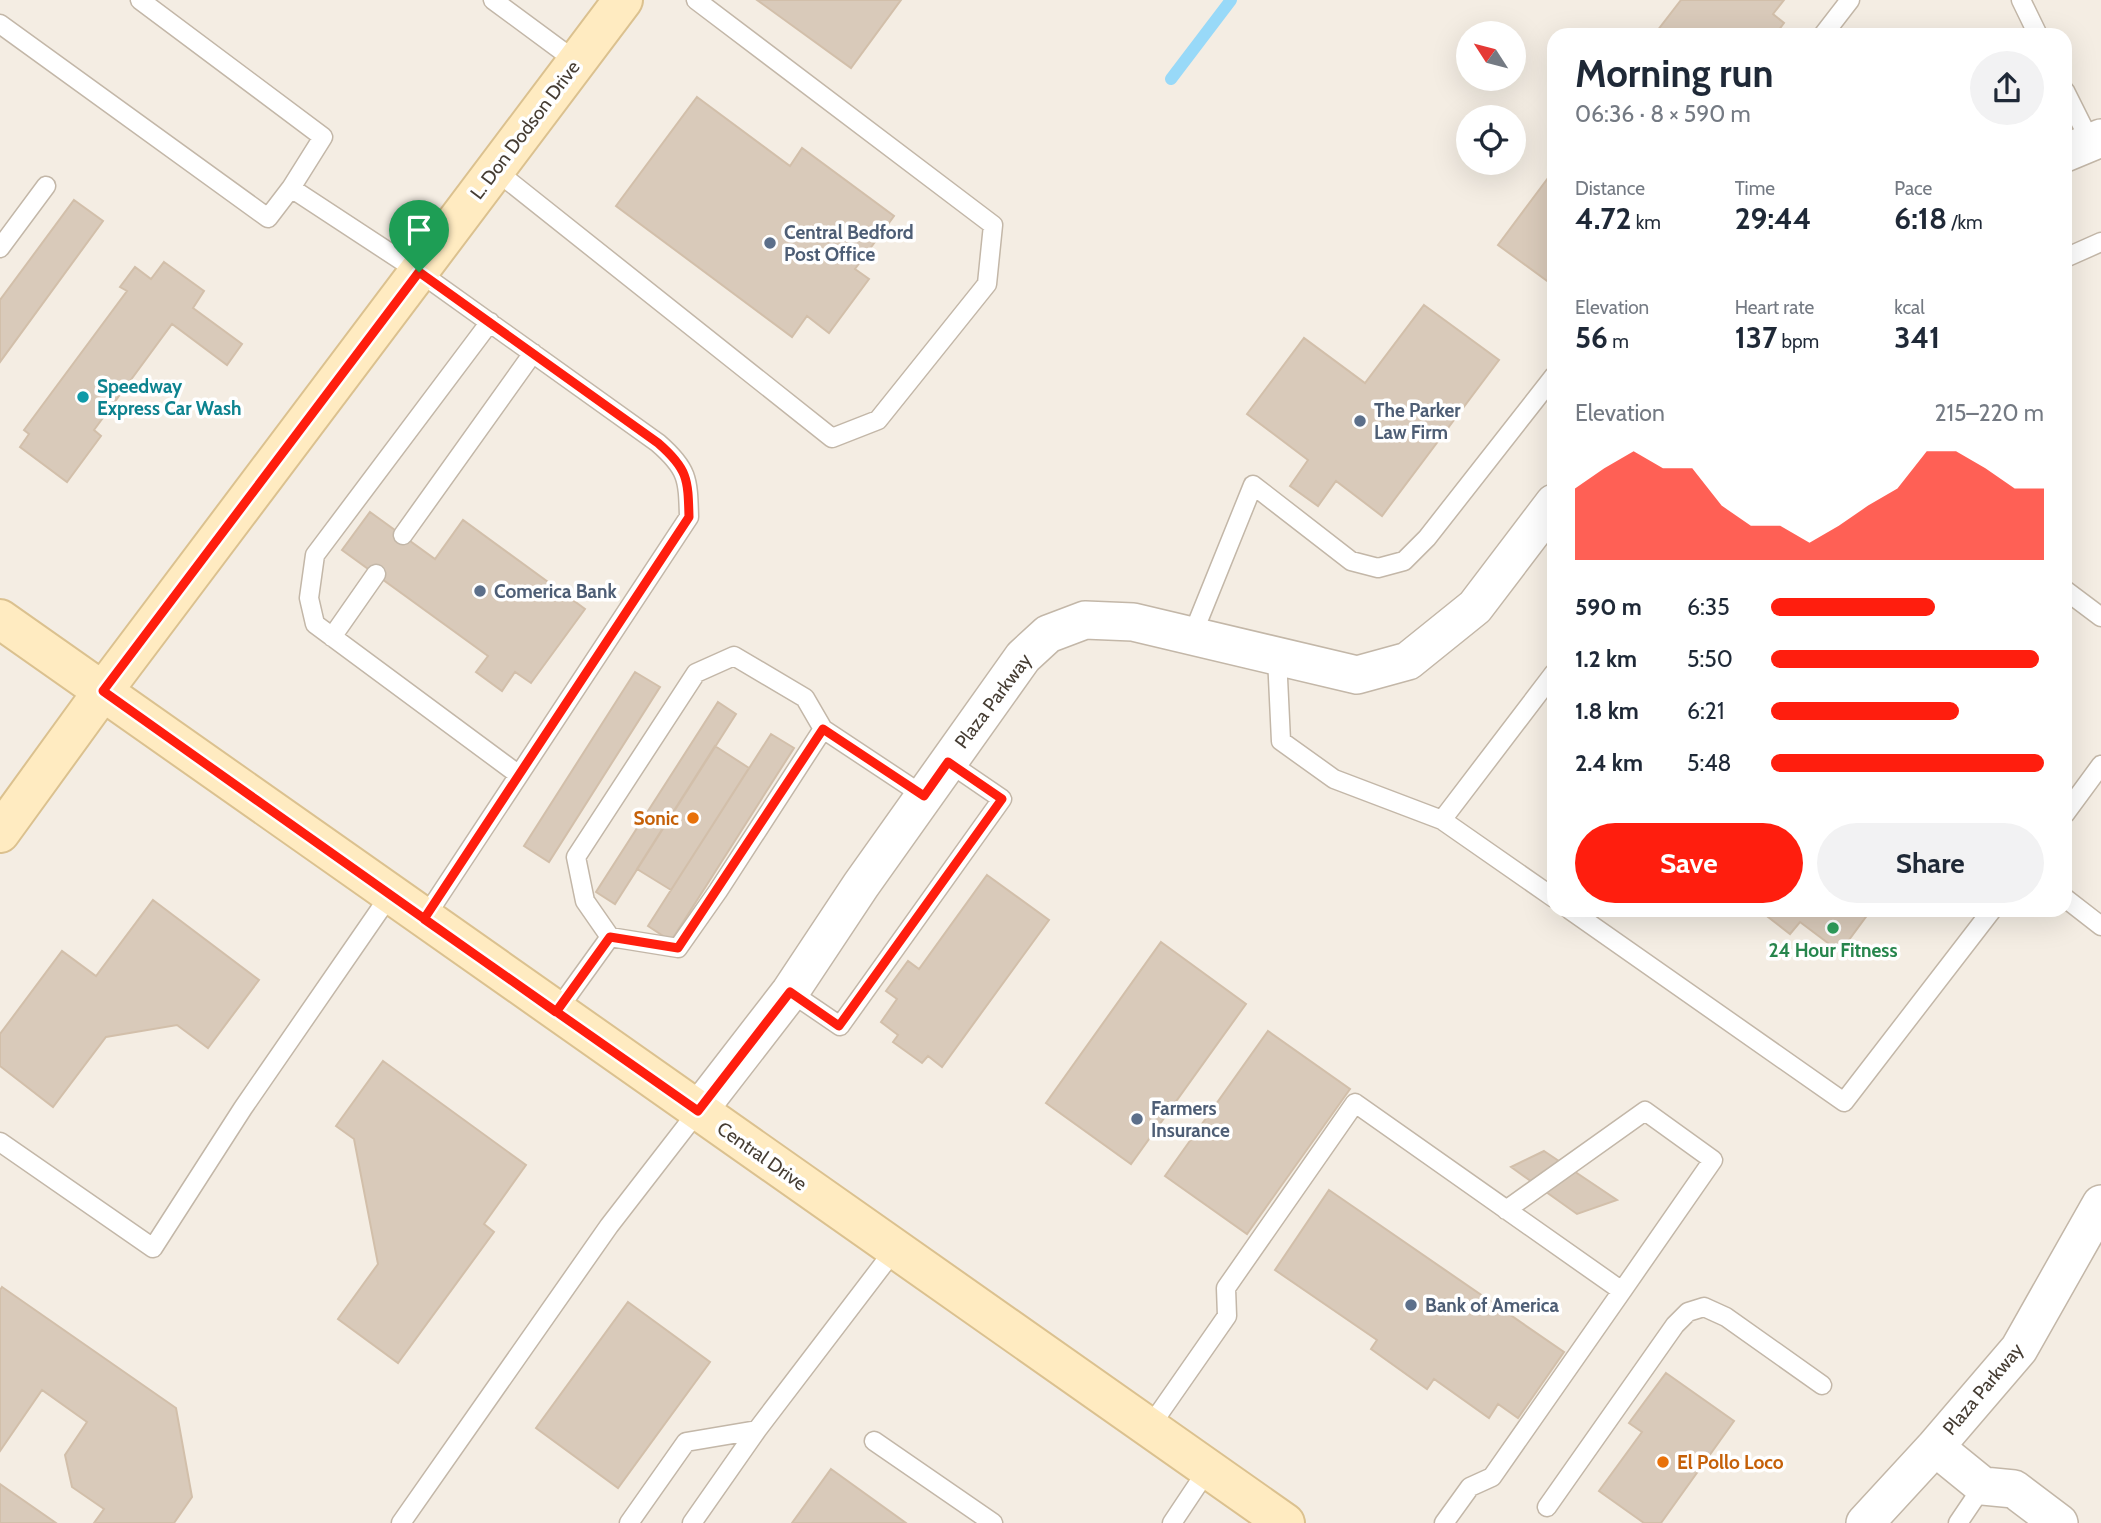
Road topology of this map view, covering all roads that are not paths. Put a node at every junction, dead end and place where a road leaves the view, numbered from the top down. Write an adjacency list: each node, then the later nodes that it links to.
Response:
1 (140, 0): 15 (lane)
2 (493, 0): 10 (lane)
3 (624, 0): 10 (main road, L. Don Dodson Drive)
4 (696, 0): 13 (lane)
5 (1850, 0): 7 (lane)
6 (2021, 0): 8 (lane)
7 (1828, 28)
8 (2035, 28)
9 (2, 31): 15 (lane)
10 (577, 62): 13 (main road, L. Don Dodson Drive)
11 (2072, 108): 12 (lane)
12 (2086, 145)
13 (495, 170): 19 (main road, L. Don Dodson Drive)
14 (46, 186): 17 (lane)
15 (290, 188): 19 (lane)
16 (2101, 242): 18 (lane)
17 (0, 248)
18 (2072, 255)
19 (419, 272): 20 (lane); 33 (main road, L. Don Dodson Drive)
20 (490, 322): 21 (lane); 30 (lane)
21 (533, 353): 24 (lane); 37 (lane)
22 (1547, 385): 29 (lane)
23 (1547, 512): 31 (street, Plaza Parkway)
24 (403, 535)
25 (376, 574): 30 (lane)
26 (2072, 595): 27 (lane)
27 (2101, 617)
28 (0, 619): 33 (main road, Central Drive)
29 (1192, 636): 31 (street, Plaza Parkway); 35 (street, Plaza Parkway)
30 (332, 637): 37 (lane)
31 (1277, 657): 40 (lane)
32 (1547, 682): 40 (lane)
33 (103, 691): 41 (main road, L. Don Dodson Drive); 43 (main road, Central Drive)
34 (823, 729): 38 (lane); 49 (lane); 49 (lane)
35 (948, 762): 38 (street, Plaza Parkway); 50 (lane)
36 (2101, 765): 39 (lane)
37 (519, 775): 47 (lane)
38 (924, 796): 50 (street, Plaza Parkway)
39 (2072, 804)
40 (1442, 820): 42 (lane)
41 (0, 833)
42 (1547, 893)
43 (390, 895): 47 (main road, Central Drive); 53 (lane)
44 (2072, 903): 48 (lane)
45 (1580, 917): 46 (lane)
46 (1987, 917)
47 (424, 919): 51 (main road, Central Drive)
48 (2101, 926)
49 (610, 937): 51 (lane)
50 (790, 992): 52 (street, Plaza Parkway)
51 (556, 1012): 52 (main road, Central Drive)
52 (698, 1111): 56 (main road, Central Drive); 67 (lane)
53 (0, 1142)
54 (2101, 1204): 62 (street, Plaza Parkway)
55 (1506, 1210): 57 (lane); 57 (lane); 59 (lane)
56 (895, 1249): 59 (main road, Central Drive); 60 (lane)
57 (1622, 1291): 73 (lane)
58 (1822, 1385): 65 (lane)
59 (1149, 1428): 63 (main road, Central Drive)
60 (757, 1430): 68 (lane); 69 (lane)
61 (874, 1441): 70 (lane)
62 (1935, 1447): 64 (street); 74 (street, Plaza Parkway)
63 (1208, 1469): 71 (lane); 72 (main road, Central Drive)
64 (1983, 1486): 66 (street); 75 (lane)
65 (1547, 1507)
66 (2043, 1518)
67 (401, 1523)
68 (629, 1523)
69 (692, 1523)
70 (993, 1523)
71 (1172, 1523)
72 (1285, 1523)
73 (1444, 1523)
74 (1865, 1523)
75 (1958, 1523)

